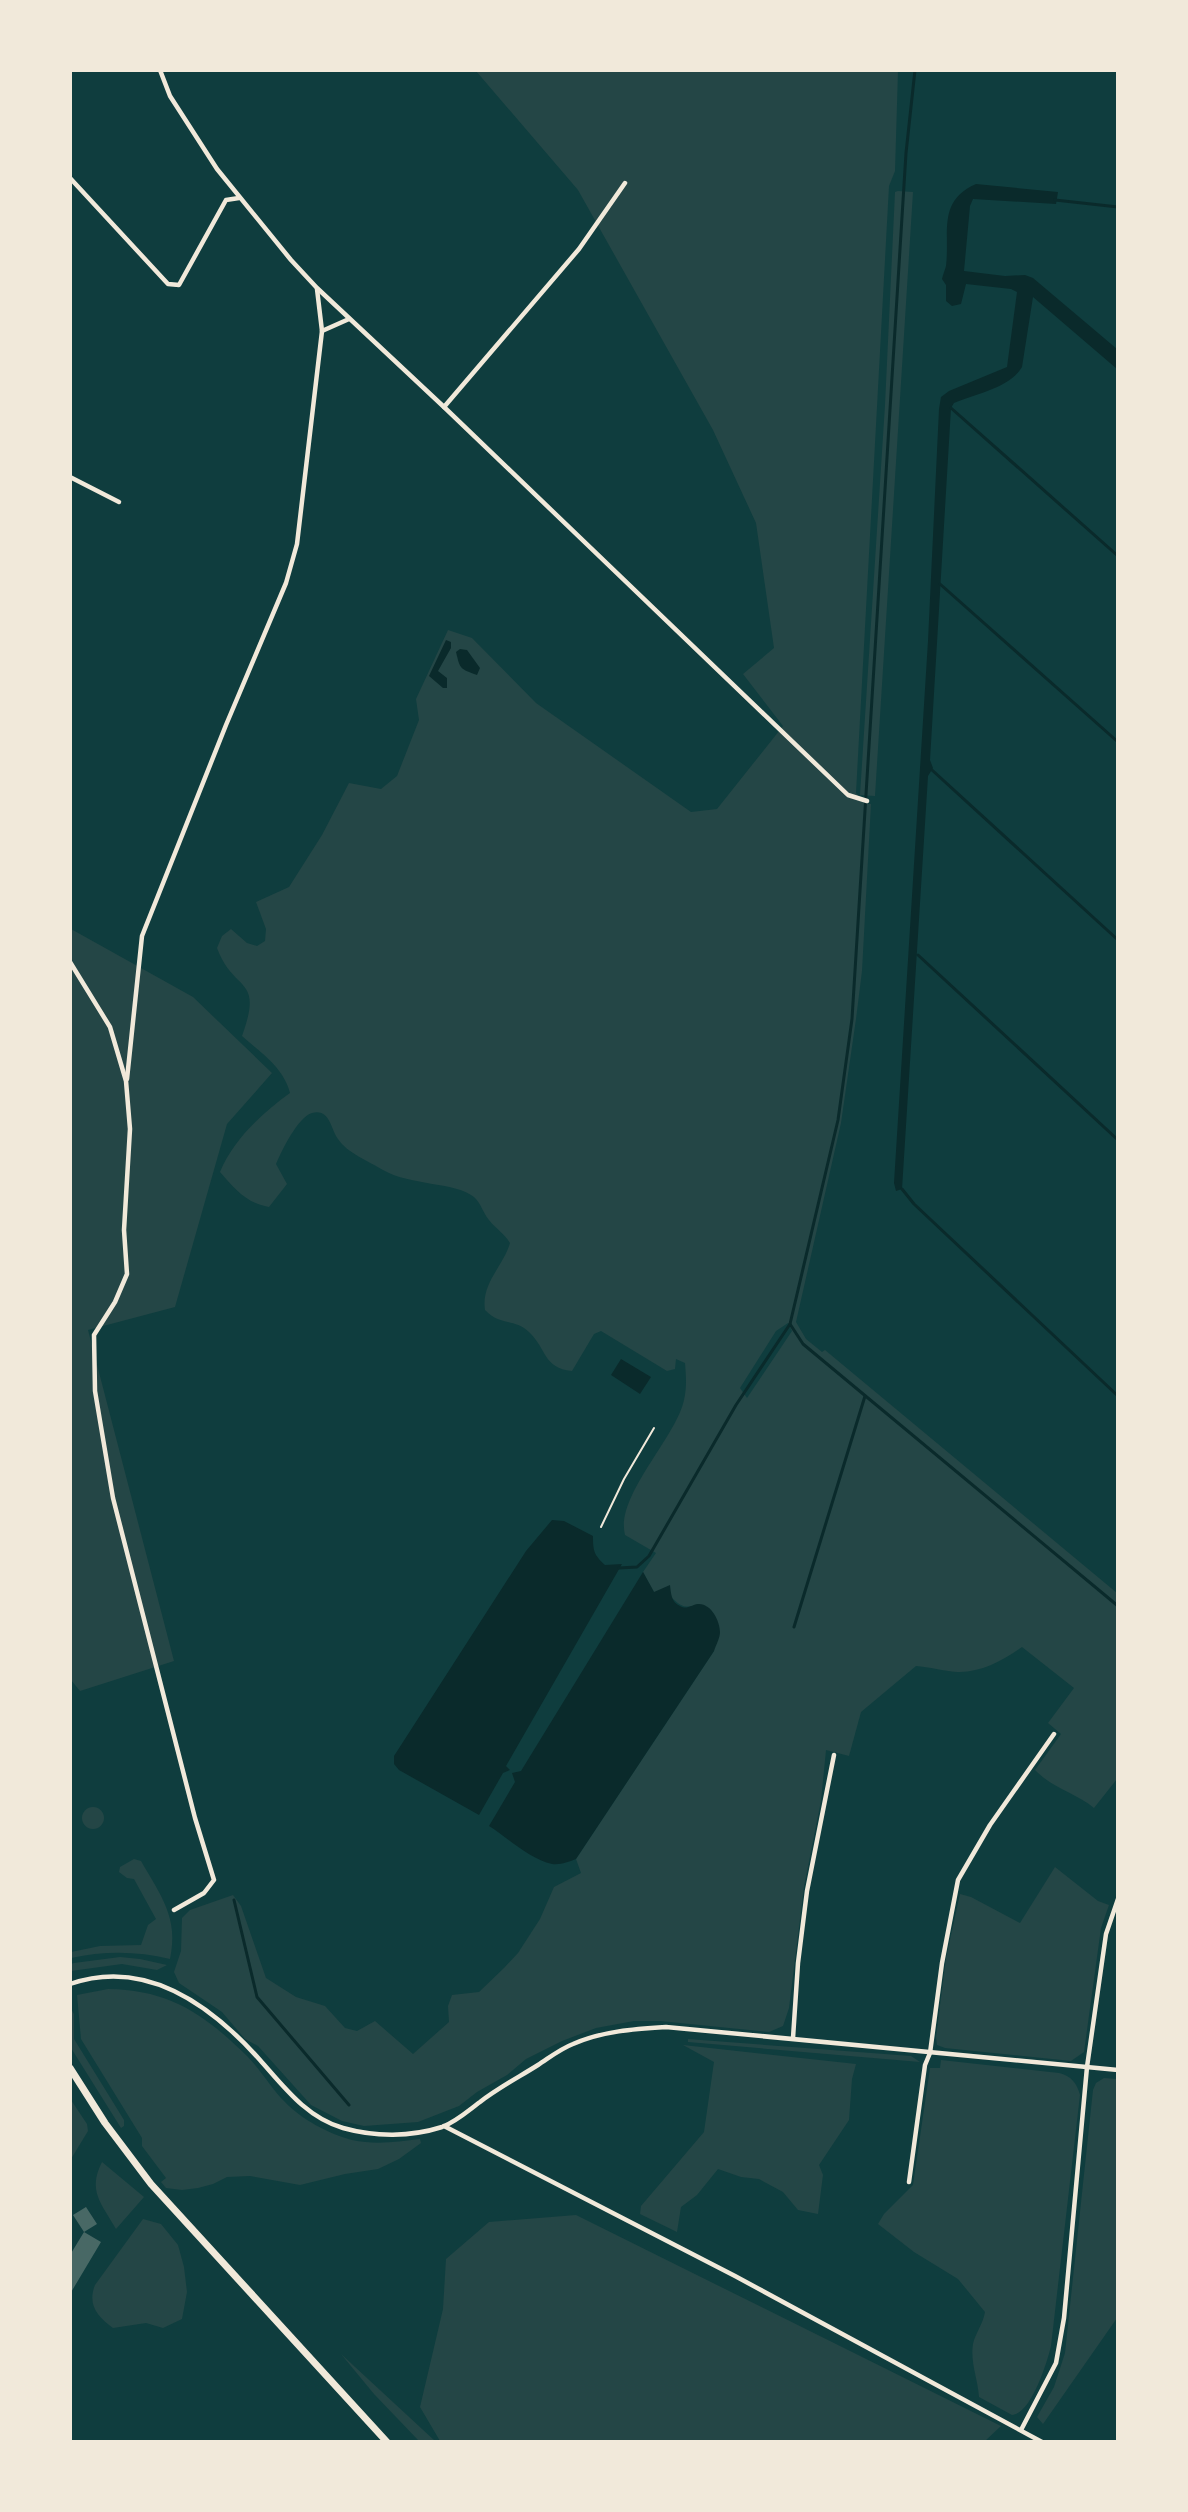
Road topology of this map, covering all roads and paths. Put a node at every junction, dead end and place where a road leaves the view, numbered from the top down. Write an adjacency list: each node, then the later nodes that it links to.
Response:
1 (160, 70): 4 (street)
2 (70, 178): 4 (street)
3 (625, 183): 8 (street)
4 (239, 198): 5 (street)
5 (317, 288): 6 (street); 7 (street)
6 (349, 319): 7 (street); 8 (street)
7 (322, 331): 13 (street)
8 (444, 407): 11 (street)
9 (70, 477): 10 (street)
10 (118, 502)
11 (867, 801)
12 (70, 962): 13 (street)
13 (126, 1081): 19 (street)
14 (654, 1428): 15 (lane)
15 (601, 1527)
16 (1054, 1734): 22 (street)
17 (834, 1755): 21 (street)
18 (1118, 1899): 23 (street)
19 (174, 1910)
20 (70, 1984): 26 (street)
21 (793, 2038): 22 (street); 26 (street)
22 (930, 2053): 23 (street); 27 (street)
23 (1087, 2067): 25 (street); 28 (street)
24 (70, 2068): 29 (main road)
25 (1118, 2070)
26 (444, 2126): 28 (street)
27 (909, 2182)
28 (1020, 2430): 30 (street)
29 (387, 2442)
30 (1042, 2442)

